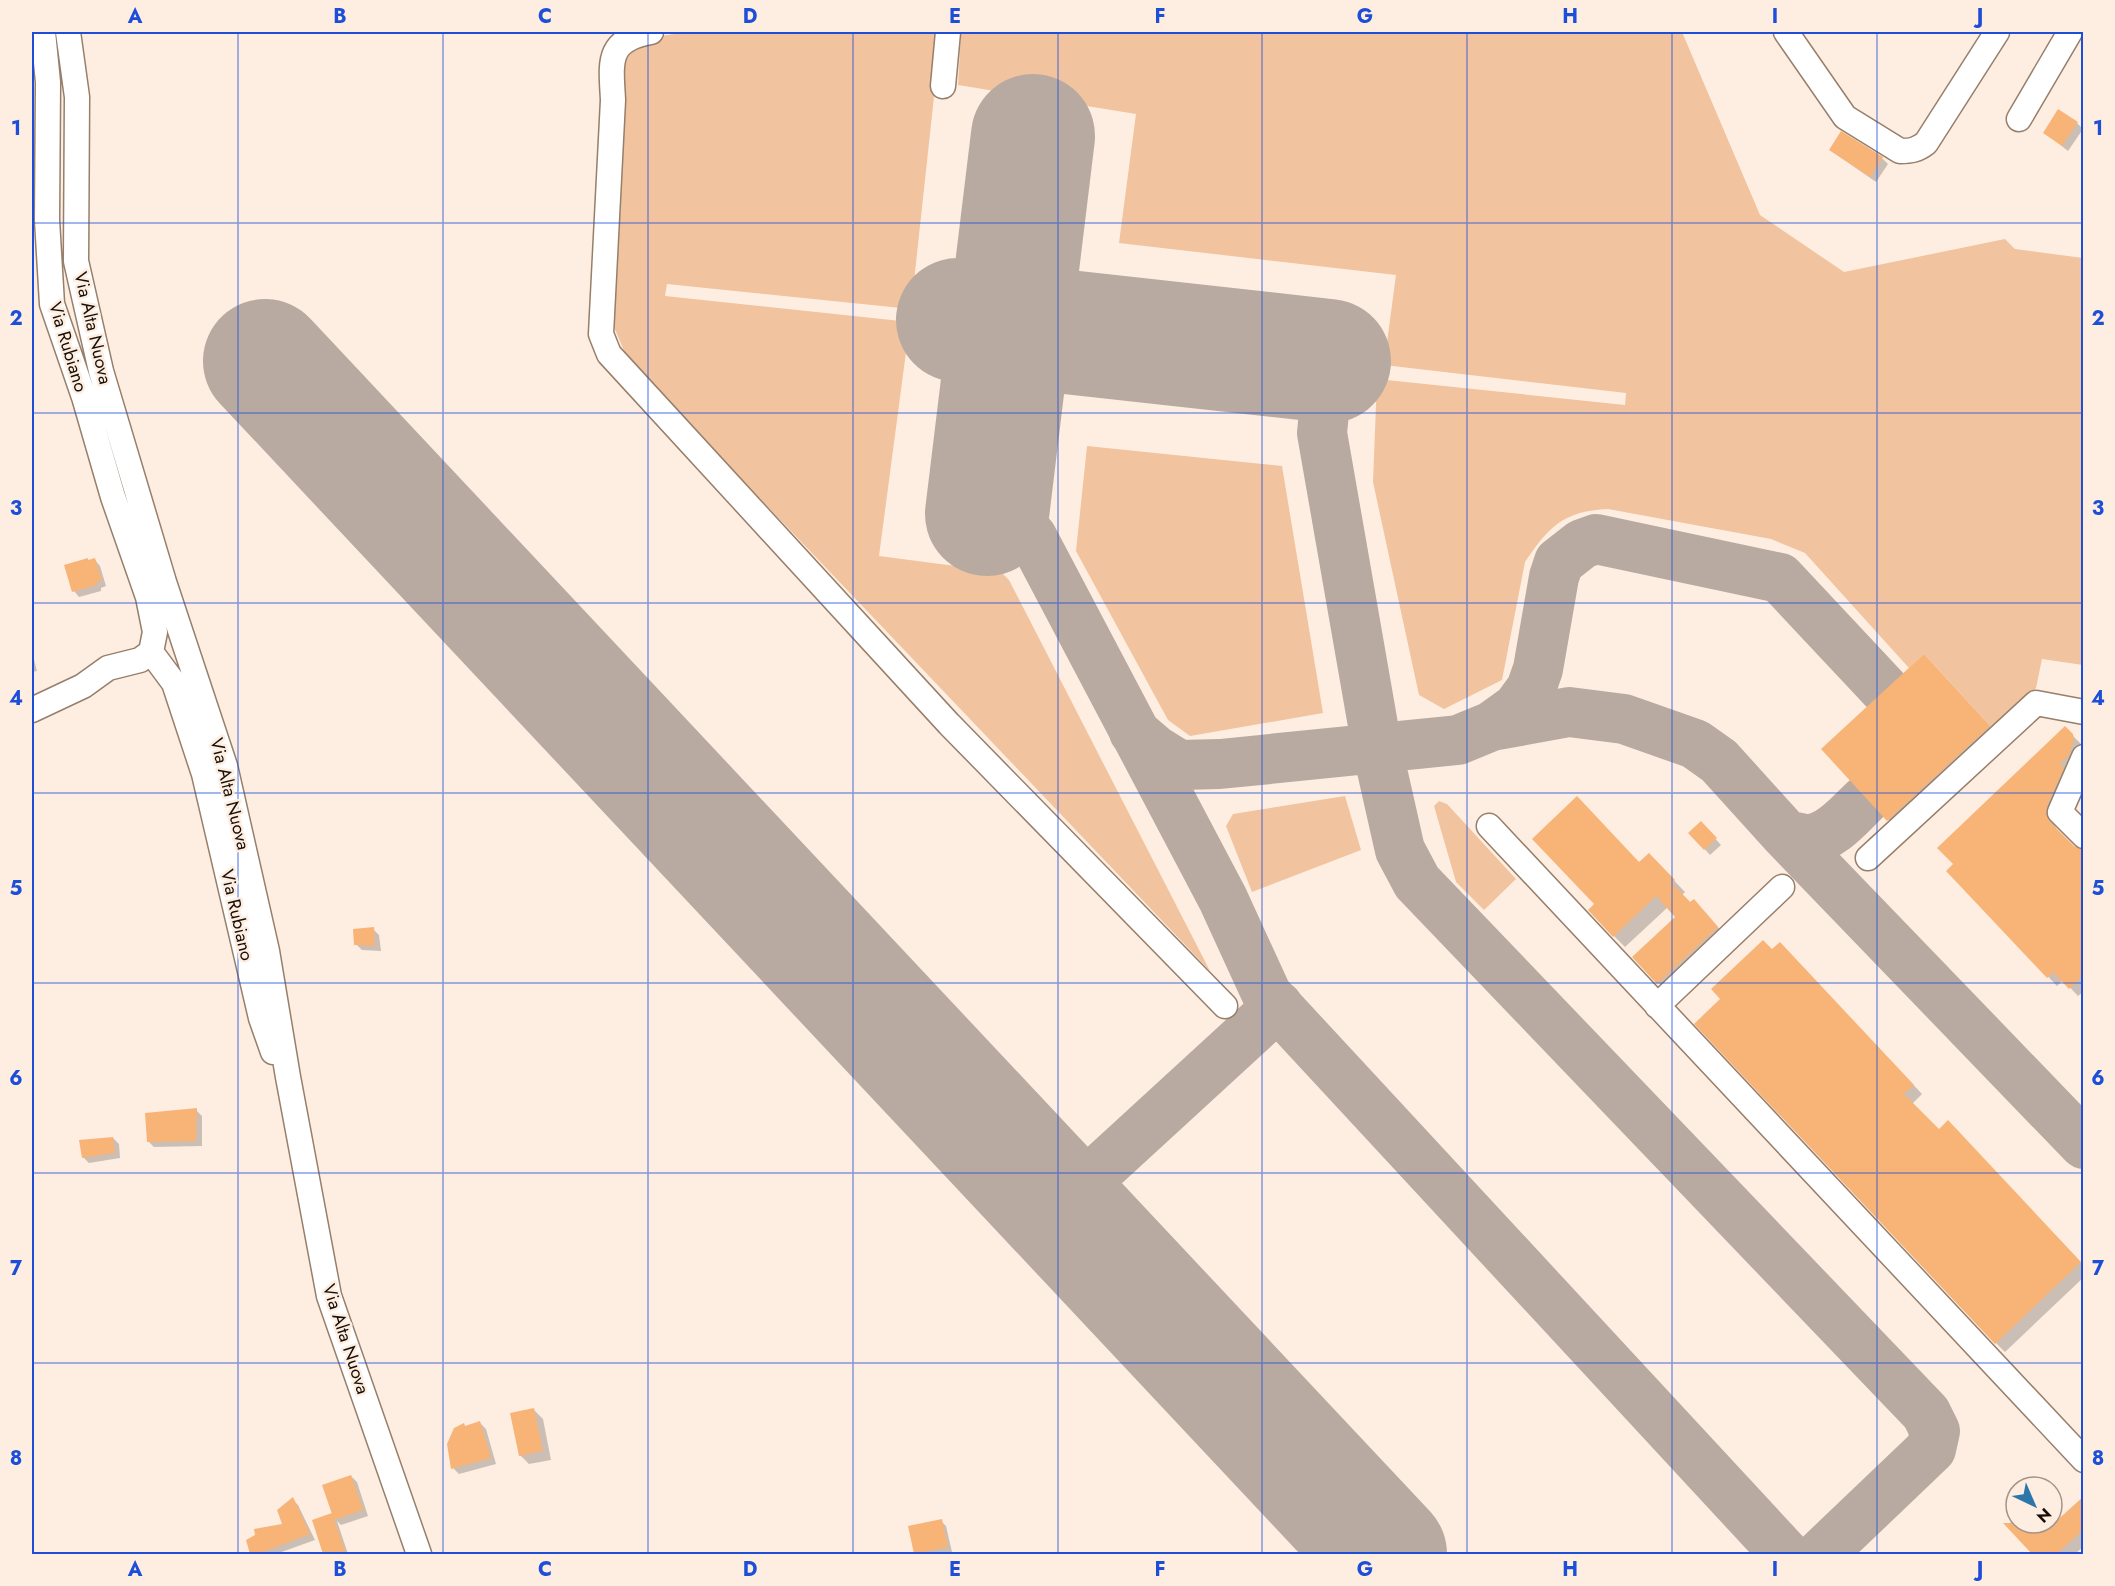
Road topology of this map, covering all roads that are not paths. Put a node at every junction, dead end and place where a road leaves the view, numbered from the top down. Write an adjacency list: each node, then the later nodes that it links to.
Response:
1 (43, 32): 10 (street, Via Rubiano)
2 (68, 32): 20 (street, Via Alta Nuova)
3 (651, 32): 18 (street)
4 (948, 32): 8 (street)
5 (1786, 32): 6 (street)
6 (1997, 32)
7 (2070, 32): 9 (street)
8 (943, 87)
9 (2019, 119)
10 (151, 652): 11 (street); 20 (street, Via Rubiano)
11 (32, 710)
12 (2084, 712): 16 (street)
13 (2084, 757): 15 (street)
14 (1489, 826): 19 (street)
15 (2084, 836)
16 (1868, 858)
17 (1782, 887): 19 (street)
18 (1225, 1006)
19 (1657, 1006): 21 (street)
20 (288, 1077): 22 (street, Via Alta Nuova)
21 (2080, 1449)
22 (419, 1554)

